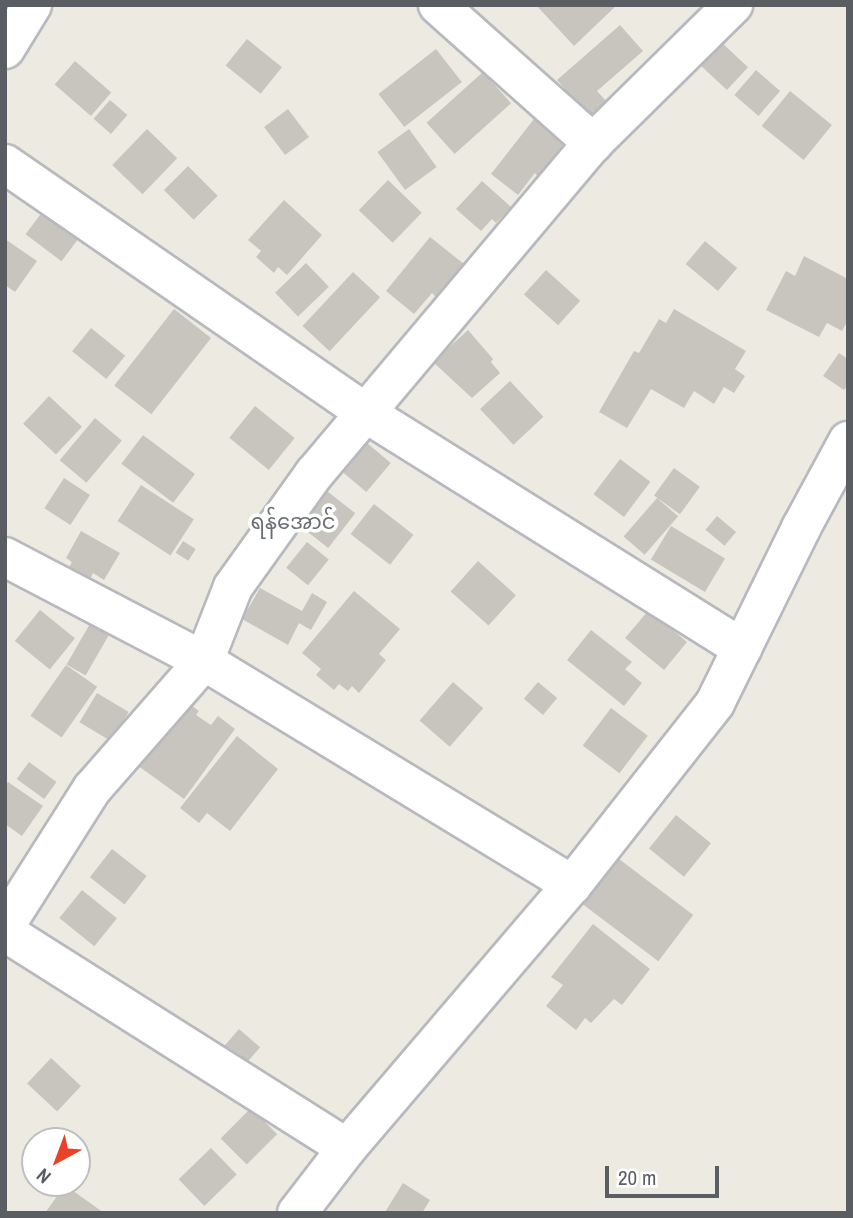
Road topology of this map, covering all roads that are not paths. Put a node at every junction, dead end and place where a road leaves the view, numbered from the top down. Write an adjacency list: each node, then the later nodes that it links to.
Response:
1 (32, 5): 4 (street)
2 (438, 5): 5 (street)
3 (733, 5): 5 (street)
4 (5, 49)
5 (593, 143): 7 (street)
6 (5, 164): 7 (street)
7 (364, 412): 10 (street); 11 (street)
8 (848, 441): 10 (street)
9 (5, 557): 11 (street)
10 (742, 648): 12 (street)
11 (204, 661): 12 (street); 13 (street)
12 (572, 885): 15 (street)
13 (5, 926)
14 (5, 932): 15 (street)
15 (346, 1148): 16 (street)
16 (297, 1213)

